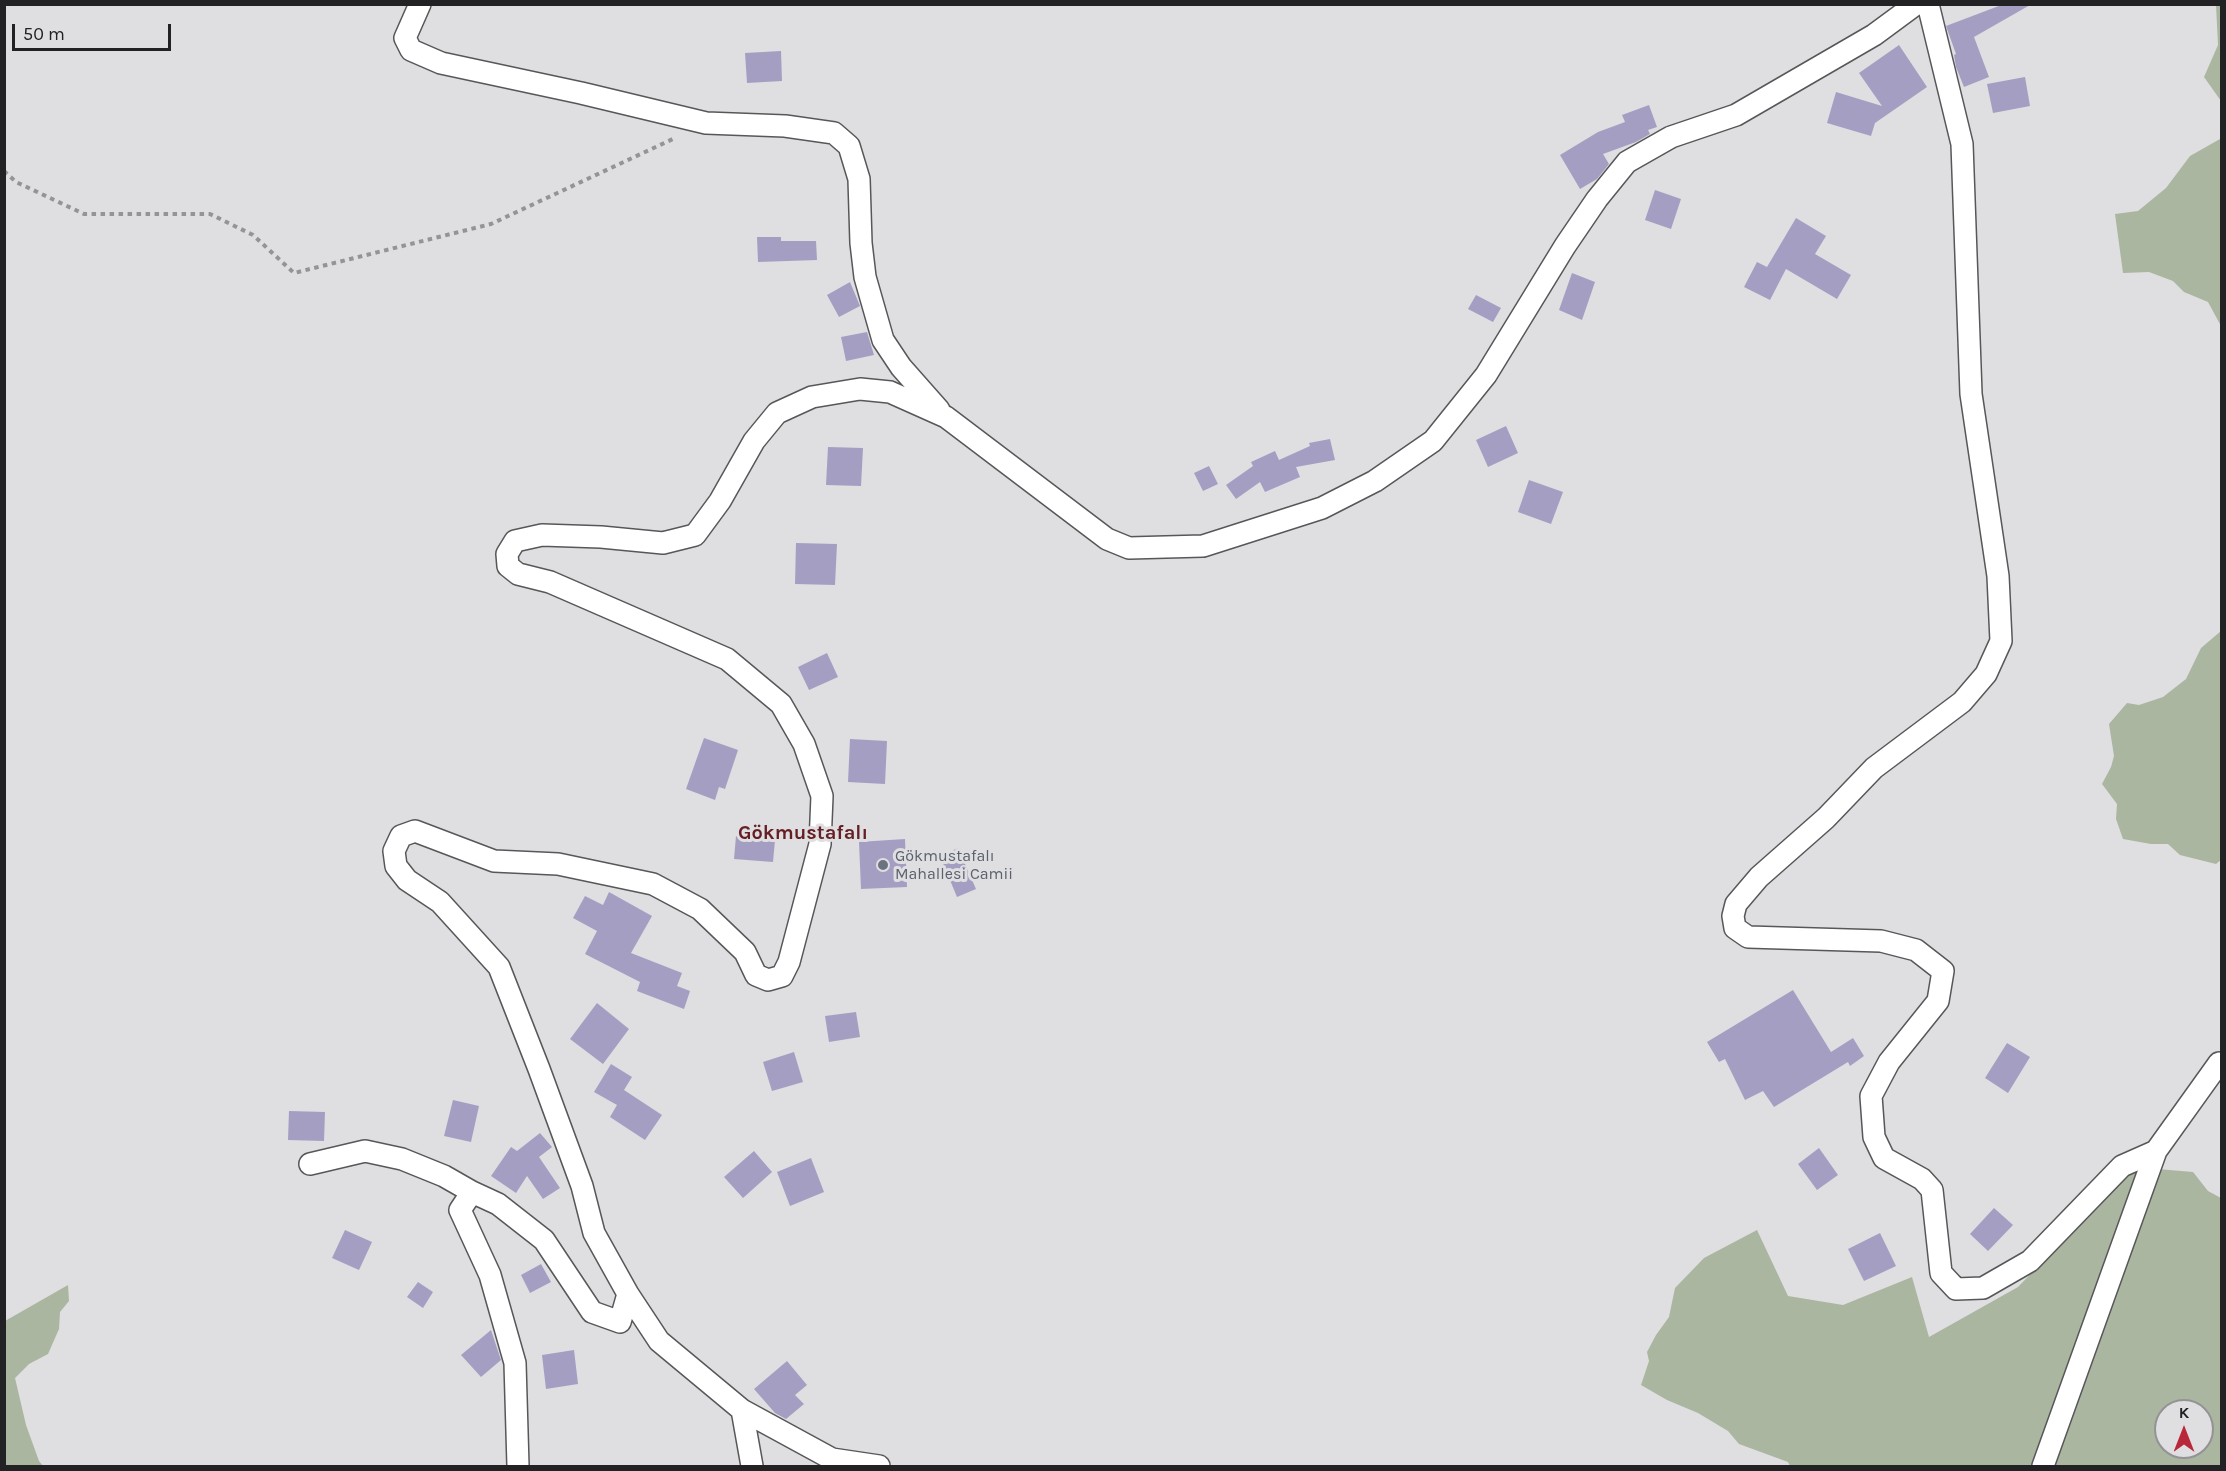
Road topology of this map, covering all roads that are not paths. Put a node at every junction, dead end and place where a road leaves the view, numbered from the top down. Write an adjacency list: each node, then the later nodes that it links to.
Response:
1 (420, 4): 4 (street)
2 (1916, 4): 4 (street)
3 (1928, 4): 6 (street)
4 (946, 417): 9 (street)
5 (2219, 1063): 6 (street)
6 (2156, 1150): 14 (street)
7 (310, 1164): 8 (street)
8 (472, 1192): 9 (street); 11 (street)
9 (628, 1294): 10 (street)
10 (742, 1410): 12 (street); 13 (street)
11 (518, 1467)
12 (752, 1467)
13 (879, 1467)
14 (2043, 1467)

